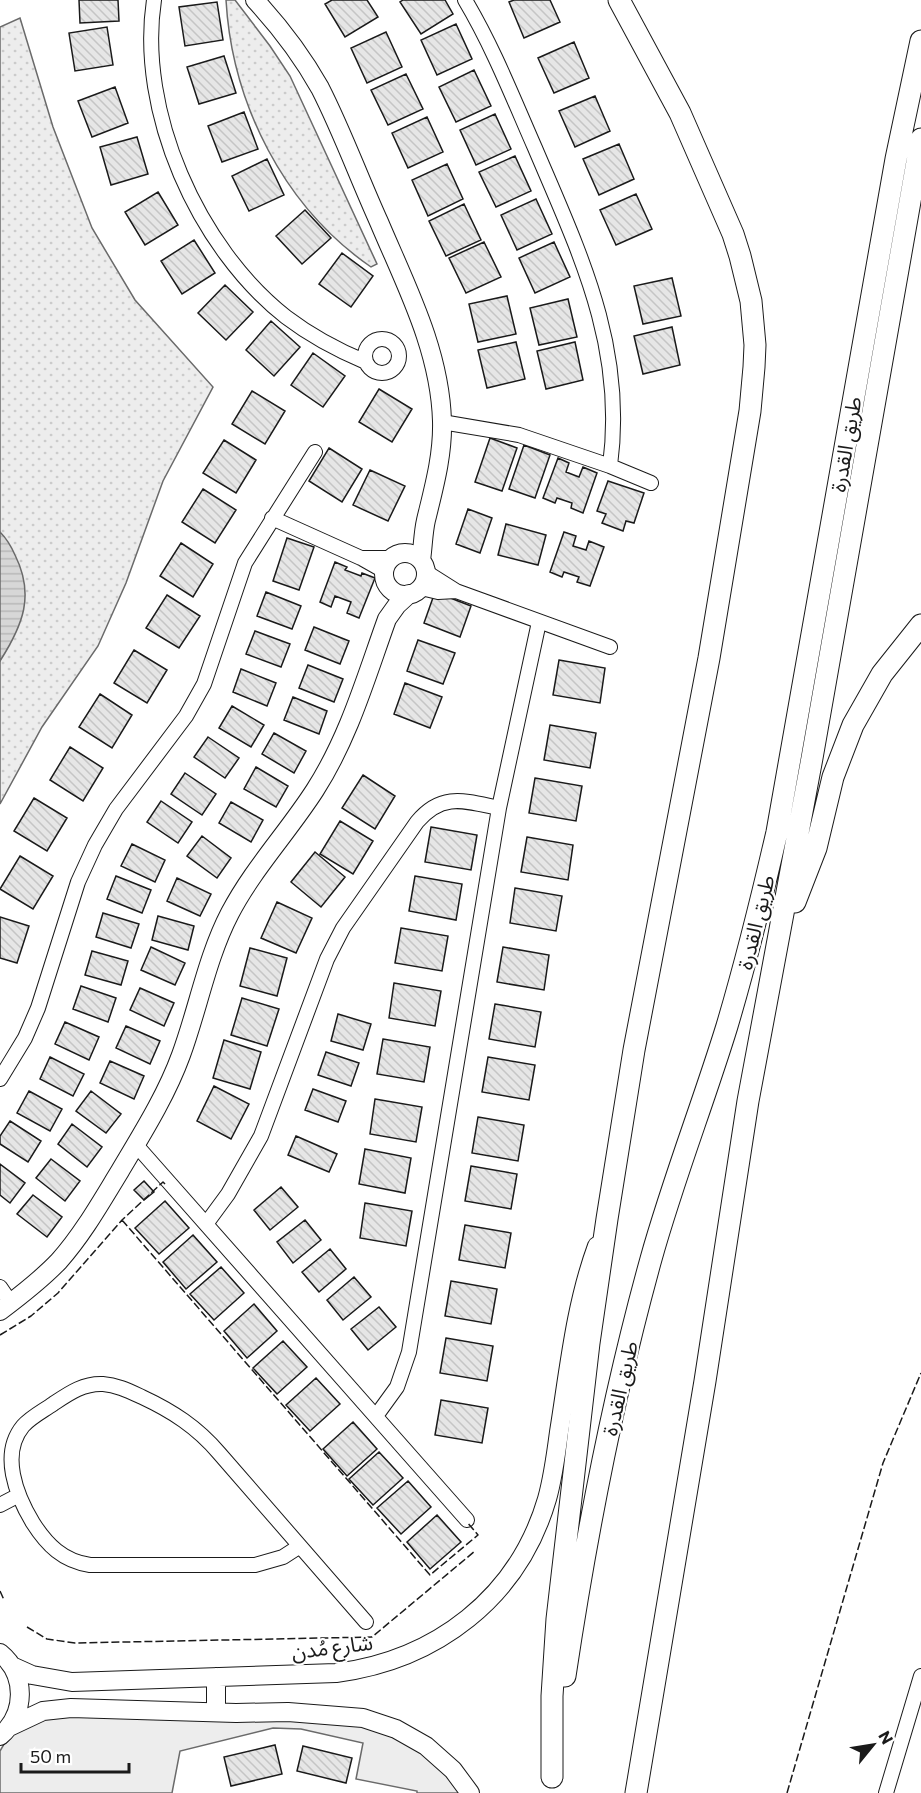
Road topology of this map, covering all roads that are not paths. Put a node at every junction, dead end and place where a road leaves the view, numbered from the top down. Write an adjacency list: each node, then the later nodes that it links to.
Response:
1 (154, 0): 8 (street)
2 (255, 0): 9 (street)
3 (465, 0): 11 (street)
4 (619, 0): 22 (main road)
5 (921, 40): 7 (main road, طريق القدرة)
6 (921, 139): 7 (main road, طريق القدرة)
7 (906, 161): 19 (main road, طريق القدرة); 37 (main road, طريق القدرة)
8 (366, 362)
9 (442, 422): 11 (street); 14 (street)
10 (315, 452): 13 (street)
11 (610, 466): 12 (street)
12 (651, 483)
13 (272, 518): 14 (street); 20 (street)
14 (405, 572): 15 (street); 21 (street)
15 (539, 621): 17 (street); 18 (street)
16 (921, 625): 19 (main road)
17 (610, 647)
18 (499, 808): 23 (street); 26 (street)
19 (781, 930): 39 (main road, طريق القدرة)
20 (0, 1079)
21 (136, 1145): 23 (street); 25 (street)
22 (607, 1219): 34 (street, شارع مُدن); 37 (main road)
23 (206, 1224): 26 (street)
24 (0, 1287): 25 (street)
25 (5, 1307)
26 (376, 1416): 29 (street)
27 (19, 1495): 28 (street); 30 (street); 30 (street)
28 (0, 1505)
29 (467, 1520)
30 (300, 1545): 31 (street)
31 (366, 1623)
32 (6, 1660): 34 (street, شارع مُدن); 36 (street)
33 (921, 1676): 40 (street)
34 (216, 1677): 35 (street)
35 (216, 1712): 36 (street); 38 (street)
36 (5, 1732)
37 (551, 1785)
38 (470, 1793)
39 (636, 1793)
40 (886, 1793)

